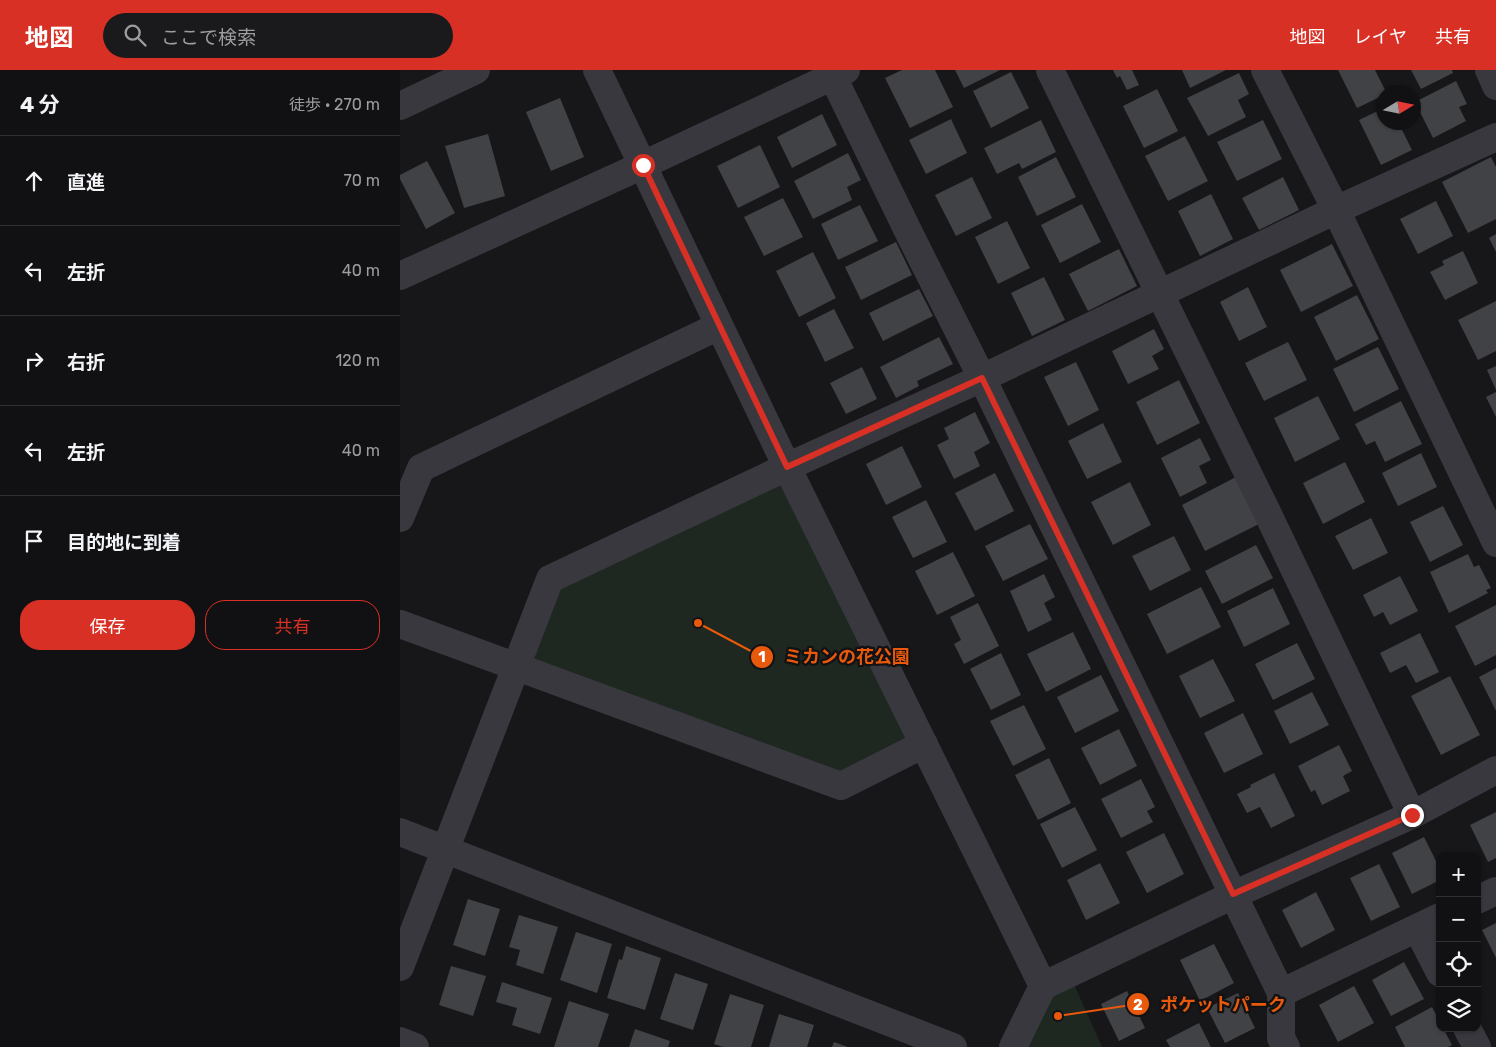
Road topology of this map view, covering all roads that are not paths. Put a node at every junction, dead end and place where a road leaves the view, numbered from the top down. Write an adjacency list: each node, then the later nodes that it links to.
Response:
1 (476, 70): 8 (street)
2 (597, 70): 10 (street)
3 (1050, 70): 13 (street)
4 (1265, 70): 11 (street)
5 (1489, 70): 7 (street)
6 (840, 73): 10 (street); 15 (street)
7 (1496, 86)
8 (400, 106)
9 (1496, 136): 11 (street)
10 (643, 165): 12 (street); 14 (street)
11 (1336, 210): 13 (street); 18 (street)
12 (400, 276)
13 (1159, 295): 15 (street); 23 (street)
14 (719, 326): 16 (street); 17 (street)
15 (982, 378): 16 (street); 27 (street)
16 (787, 467): 20 (street); 21 (street)
17 (400, 518)
18 (1496, 543)
19 (400, 624): 20 (street)
20 (516, 666): 21 (street); 25 (street)
21 (924, 744): 32 (street)
22 (1496, 770): 23 (street)
23 (1412, 815): 27 (street)
24 (400, 832): 25 (street)
25 (445, 848): 31 (street); 37 (street)
26 (1496, 891): 28 (street)
27 (1233, 894): 32 (street); 33 (street)
28 (1481, 898)
29 (1428, 923): 30 (street); 33 (street)
30 (1436, 956)
31 (400, 967)
32 (1043, 986): 38 (street)
33 (1282, 993): 39 (street)
34 (1469, 1032): 40 (street)
35 (400, 1041): 36 (street)
36 (415, 1047)
37 (953, 1047)
38 (1013, 1047)
39 (1286, 1047)
40 (1477, 1047)

